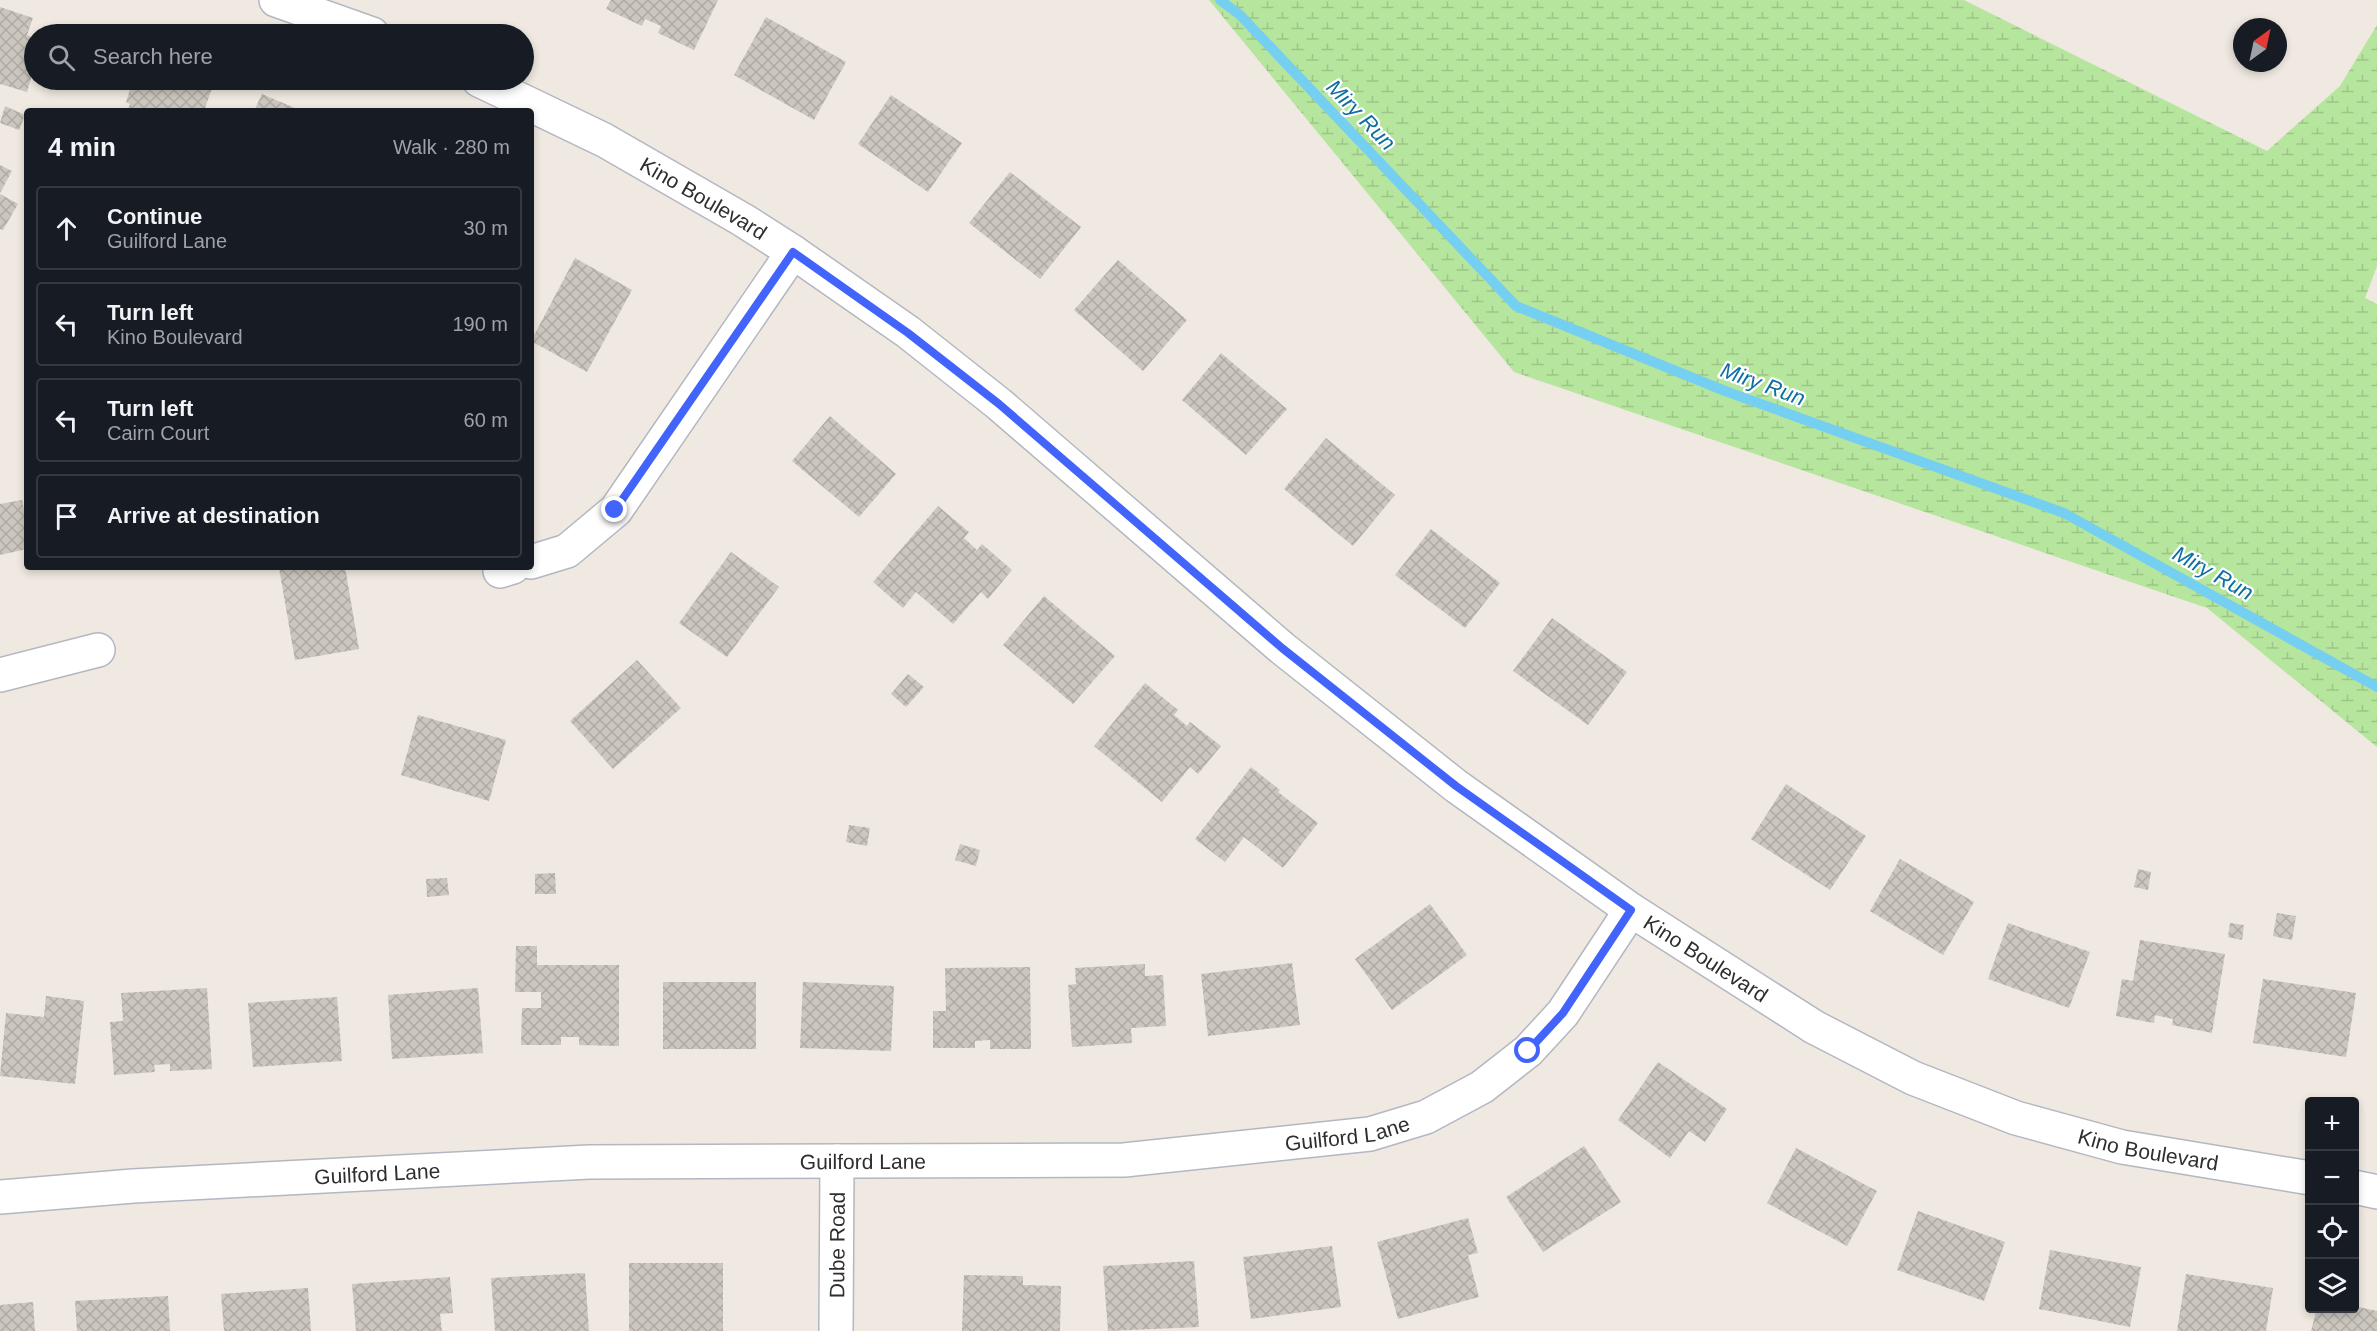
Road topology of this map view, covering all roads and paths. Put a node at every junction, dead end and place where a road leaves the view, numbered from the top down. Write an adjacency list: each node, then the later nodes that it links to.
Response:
1 (276, 0): 2 (street)
2 (344, 24)
3 (500, 90): 4 (street, Kino Boulevard)
4 (793, 252): 5 (street); 8 (street, Kino Boulevard)
5 (534, 561)
6 (98, 650): 7 (street)
7 (0, 675)
8 (1631, 910): 9 (street, Guilford Lane); 10 (street, Kino Boulevard)
9 (837, 1161): 13 (street, Guilford Lane); 14 (street, Dube Road)
10 (2305, 1177)
11 (2359, 1188): 12 (street)
12 (2377, 1192)
13 (0, 1197)
14 (836, 1331)

